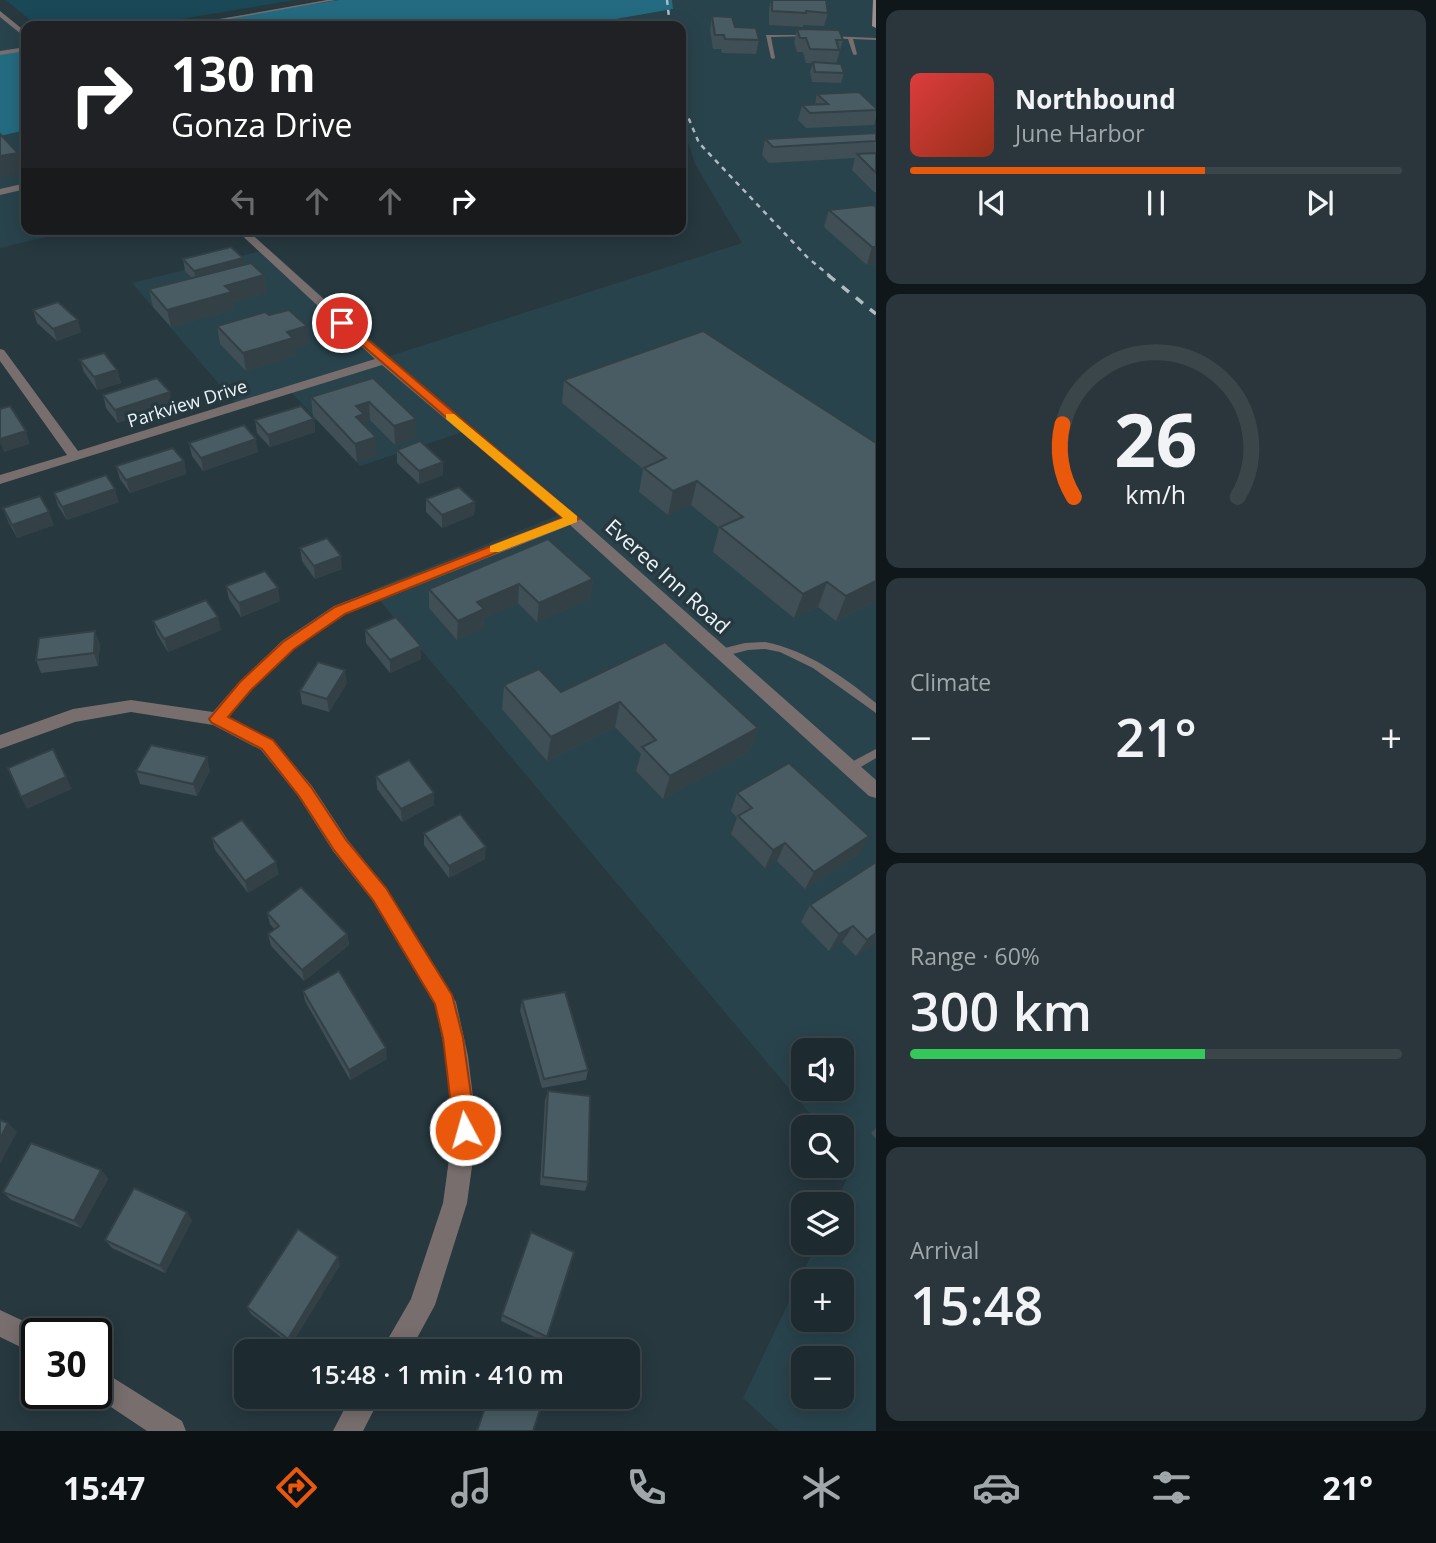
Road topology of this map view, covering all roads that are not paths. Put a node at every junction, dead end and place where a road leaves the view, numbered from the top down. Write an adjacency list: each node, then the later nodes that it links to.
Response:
1 (131, 0): 2 (lane)
2 (147, 0)
3 (334, 0): 7 (lane)
4 (870, 0): 5 (lane)
5 (876, 0): 8 (street)
6 (0, 13): 9 (street)
7 (212, 21)
8 (876, 26)
9 (21, 32)
10 (815, 37): 17 (lane)
11 (827, 37): 12 (lane)
12 (850, 38): 13 (lane); 16 (lane)
13 (876, 39)
14 (21, 50): 15 (street)
15 (0, 53)
16 (855, 54)
17 (773, 58)
18 (21, 187): 19 (street)
19 (0, 192)
20 (247, 235): 22 (street, Everee Inn Road)
21 (0, 353): 23 (street)
22 (384, 360): 23 (street, Parkview Drive); 25 (street, Everee Inn Road)
23 (75, 456): 24 (street, Parkview Drive)
24 (0, 480)
25 (572, 519): 26 (street, Everee Inn Road); 28 (street)
26 (721, 653): 27 (lane); 31 (street, Everee Inn Road)
27 (876, 709)
28 (217, 719): 29 (street); 35 (street)
29 (0, 742)
30 (876, 753): 31 (lane)
31 (850, 768): 32 (street, Everee Inn Road)
32 (876, 791)
33 (0, 1323): 34 (street)
34 (21, 1334)
35 (402, 1339)
36 (112, 1392): 38 (street)
37 (360, 1409): 39 (street)
38 (172, 1431)
39 (347, 1431)

